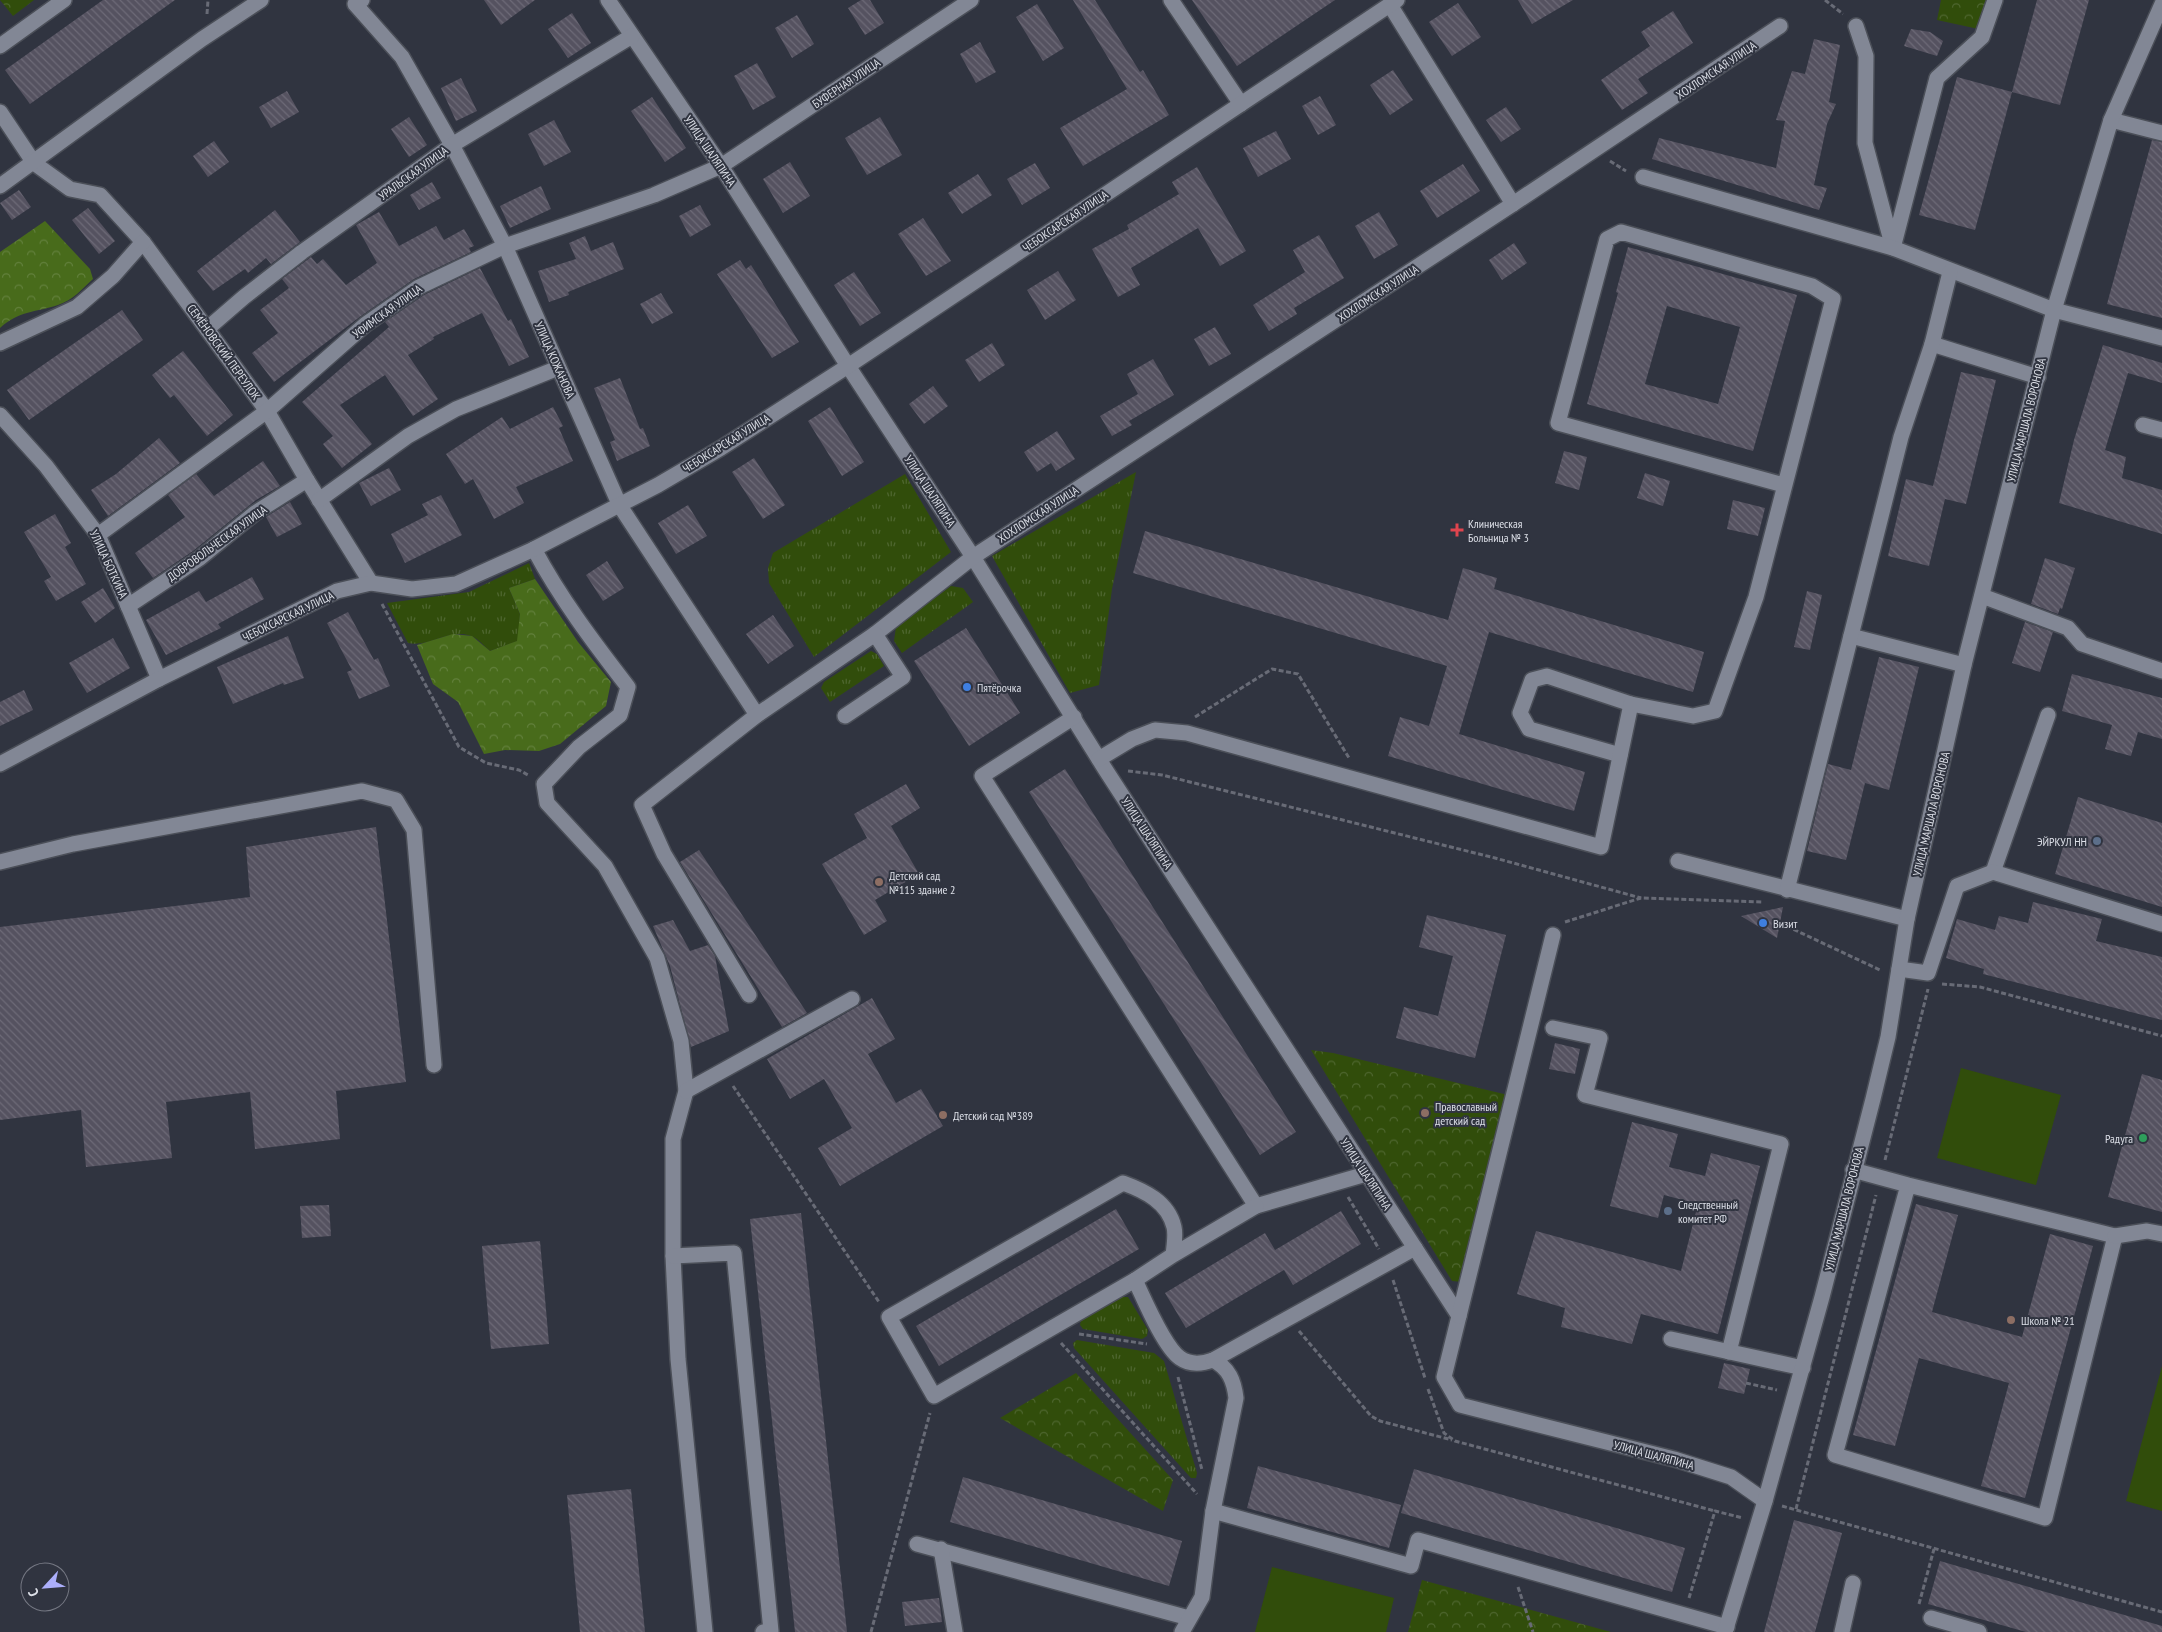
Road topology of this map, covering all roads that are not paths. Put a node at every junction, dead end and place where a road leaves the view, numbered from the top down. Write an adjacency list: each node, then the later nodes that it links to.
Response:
1 (64, 0): 13 (street)
2 (261, 0): 19 (street)
3 (608, 0): 12 (street, УЛИЦА ШАЛЯПИНА)
4 (971, 0): 20 (street, БУФЕРНАЯ УЛИЦА)
5 (1171, 0): 14 (street)
6 (1995, 0): 26 (street)
7 (358, 2): 18 (street, УЛИЦА КОЖАНОВА)
8 (1393, 2): 14 (street, ЧЕБОКСАРСКАЯ УЛИЦА); 23 (street)
9 (2162, 4): 16 (street, УЛИЦА МАРШАЛА ВОРОНОВА)
10 (1780, 26): 23 (street, ХОХЛОМСКАЯ УЛИЦА)
11 (1856, 26): 26 (street)
12 (632, 36): 18 (street, УРАЛЬСКАЯ УЛИЦА); 20 (street, УЛИЦА ШАЛЯПИНА)
13 (0, 46)
14 (1241, 104): 33 (street, ЧЕБОКСАРСКАЯ УЛИЦА)
15 (0, 112): 19 (street)
16 (2111, 120): 17 (street); 28 (street, УЛИЦА МАРШАЛА ВОРОНОВА)
17 (2162, 133)
18 (452, 145): 25 (street, УЛИЦА КОЖАНОВА); 29 (street, УРАЛЬСКАЯ УЛИЦА)
19 (34, 164): 22 (street); 24 (street, СЕМЁНОВСКИЙ ПЕРЕУЛОК)
20 (721, 166): 25 (street, УФИМСКАЯ УЛИЦА); 33 (street, УЛИЦА ШАЛЯПИНА)
21 (1643, 177): 26 (street)
22 (0, 186)
23 (1513, 204): 46 (street, ХОХЛОМСКАЯ УЛИЦА)
24 (143, 242): 29 (street, СЕМЁНОВСКИЙ ПЕРЕУЛОК); 31 (street)
25 (505, 246): 34 (street, УЛИЦА КОЖАНОВА); 36 (street, УФИМСКАЯ УЛИЦА)
26 (1893, 248): 27 (street)
27 (1950, 272): 28 (street); 32 (street)
28 (2054, 310): 30 (street); 35 (street, УЛИЦА МАРШАЛА ВОРОНОВА)
29 (208, 329): 36 (street, СЕМЁНОВСКИЙ ПЕРЕУЛОК)
30 (2162, 338)
31 (0, 343)
32 (1932, 344): 35 (street); 51 (street)
33 (848, 366): 43 (street, ЧЕБОКСАРСКАЯ УЛИЦА); 46 (street, УЛИЦА ШАЛЯПИНА)
34 (558, 368): 42 (street); 43 (street, УЛИЦА КОЖАНОВА)
35 (2038, 377): 48 (street, УЛИЦА МАРШАЛА ВОРОНОВА)
36 (267, 411): 40 (street, СЕМЁНОВСКИЙ ПЕРЕУЛОК); 44 (street, УФИМСКАЯ УЛИЦА)
37 (0, 415): 44 (street, УЛИЦА БОТКИНА)
38 (2143, 425): 39 (street)
39 (2162, 430)
40 (307, 480): 42 (street, СЕМЁНОВСКИЙ ПЕРЕУЛОК); 49 (street, ДОБРОВОЛЬЧЕСКАЯ УЛИЦА)
41 (1784, 485): 41 (street); 55 (street)
42 (319, 500): 47 (street, СЕМЁНОВСКИЙ ПЕРЕУЛОК)
43 (620, 506): 45 (street, ЧЕБОКСАРСКАЯ УЛИЦА); 56 (street, УЛИЦА КОЖАНОВА)
44 (98, 534): 49 (street, УЛИЦА БОТКИНА)
45 (534, 549): 47 (street, ЧЕБОКСАРСКАЯ УЛИЦА); 75 (street)
46 (973, 557): 50 (street, ХОХЛОМСКАЯ УЛИЦА); 59 (street, УЛИЦА ШАЛЯПИНА)
47 (371, 583): 54 (street, ЧЕБОКСАРСКАЯ УЛИЦА)
48 (1982, 596): 52 (street, УЛИЦА МАРШАЛА ВОРОНОВА); 53 (street)
49 (128, 606): 54 (street, УЛИЦА БОТКИНА)
50 (875, 634): 56 (street, ХОХЛОМСКАЯ УЛИЦА); 58 (street)
51 (1851, 636): 52 (street); 66 (street)
52 (1964, 665): 67 (street, УЛИЦА МАРШАЛА ВОРОНОВА)
53 (2162, 671)
54 (159, 679): 61 (street, ЧЕБОКСАРСКАЯ УЛИЦА)
55 (1631, 704): 60 (street); 60 (street)
56 (757, 715): 71 (street, ХОХЛОМСКАЯ УЛИЦА)
57 (2048, 715): 65 (street)
58 (845, 716)
59 (1074, 717): 62 (street, УЛИЦА ШАЛЯПИНА); 79 (street)
60 (1620, 755): 62 (street)
61 (0, 764)
62 (1102, 764): 77 (street, УЛИЦА ШАЛЯПИНА)
63 (1678, 861): 66 (street)
64 (0, 862): 74 (street)
65 (1992, 872): 68 (street); 70 (street)
66 (1787, 890): 67 (street)
67 (1907, 919): 70 (street, УЛИЦА МАРШАЛА ВОРОНОВА)
68 (2162, 924)
69 (1553, 936): 86 (street)
70 (1898, 973): 76 (street, УЛИЦА МАРШАЛА ВОРОНОВА)
71 (749, 994)
72 (852, 999): 75 (street)
73 (1553, 1028): 88 (street)
74 (434, 1065)
75 (686, 1091): 84 (street)
76 (1853, 1170): 78 (street); 90 (street, УЛИЦА МАРШАЛА ВОРОНОВА)
77 (1366, 1174): 79 (street); 82 (street, УЛИЦА ШАЛЯПИНА)
78 (1908, 1186): 81 (street); 81 (street)
79 (1256, 1206): 83 (street)
80 (2162, 1234): 81 (street)
81 (2115, 1236)
82 (1415, 1248): 86 (street, УЛИЦА ШАЛЯПИНА); 89 (street)
83 (1173, 1255): 85 (street); 85 (street)
84 (673, 1256): 99 (street); 100 (street)
85 (1134, 1280): 89 (street)
86 (1459, 1316): 91 (street, УЛИЦА ШАЛЯПИНА)
87 (1671, 1339): 88 (street)
88 (1730, 1352): 90 (street)
89 (1213, 1360): 92 (street)
90 (1803, 1368): 91 (street, УЛИЦА МАРШАЛА ВОРОНОВА)
91 (1765, 1502): 98 (street, УЛИЦА МАРШАЛА ВОРОНОВА)
92 (1213, 1512): 96 (street); 98 (street)
93 (917, 1544): 94 (street)
94 (941, 1548): 96 (street); 101 (street)
95 (1853, 1583): 103 (street)
96 (1189, 1618): 102 (street)
97 (1931, 1618): 104 (street)
98 (1726, 1630)
99 (705, 1632)
100 (763, 1632)
101 (955, 1632)
102 (1182, 1632)
103 (1842, 1632)
104 (1979, 1632)

